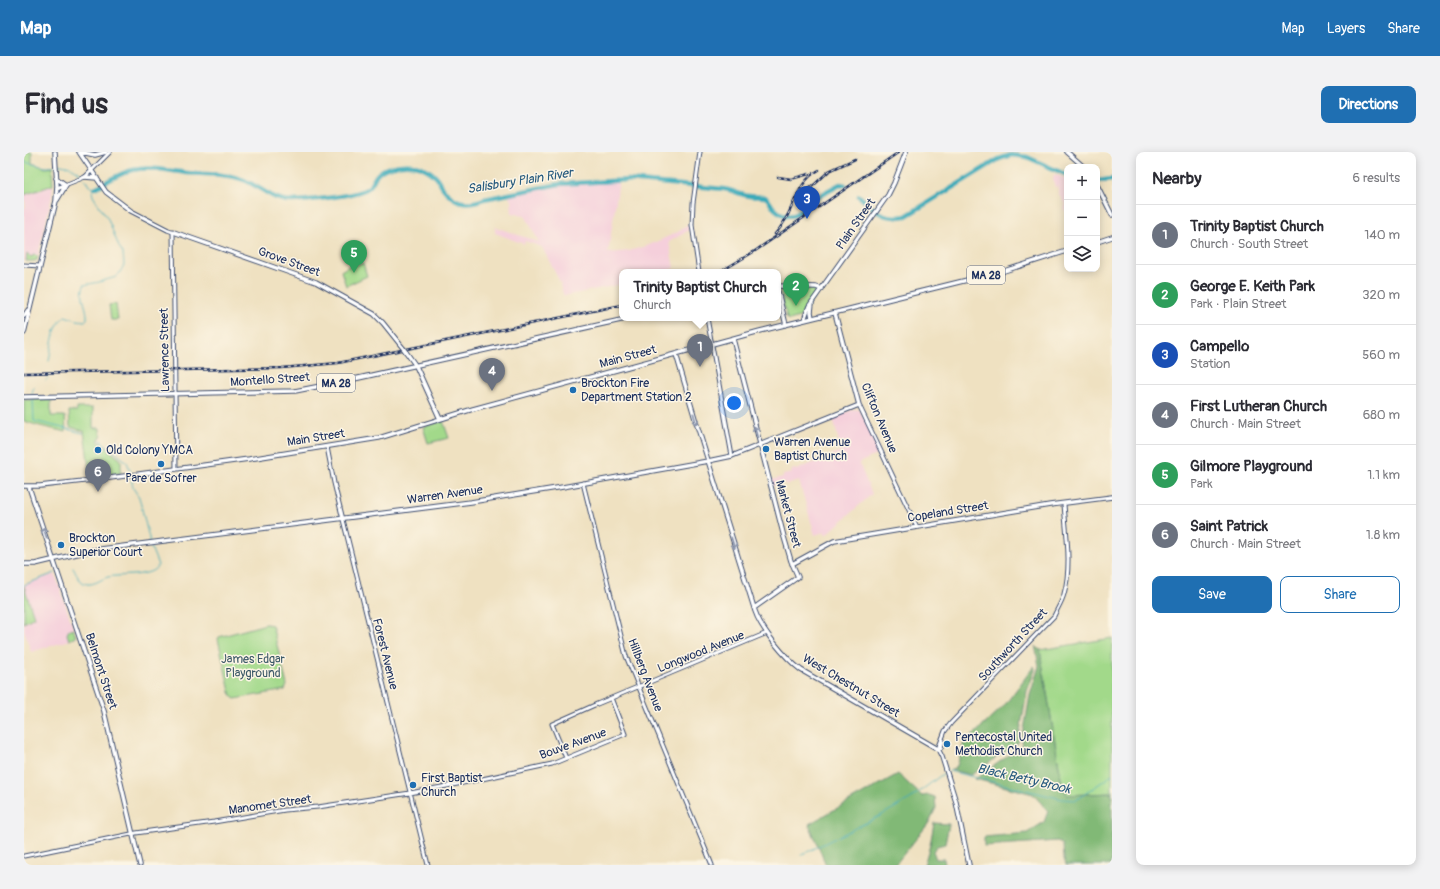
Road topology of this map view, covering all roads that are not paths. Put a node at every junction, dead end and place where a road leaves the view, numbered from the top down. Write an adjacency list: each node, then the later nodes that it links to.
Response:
1 (55, 152): 11 (main road)
2 (80, 152): 3 (main road); 9 (main road, Grove Street)
3 (106, 152)
4 (110, 152): 9 (street)
5 (700, 152): 24 (street)
6 (906, 152): 26 (main road, Plain Street)
7 (1067, 152): 8 (main road)
8 (1081, 164)
9 (92, 170): 10 (street); 12 (main road, Grove Street)
10 (85, 177): 12 (main road); 13 (street)
11 (56, 178): 13 (main road); 14 (main road)
12 (98, 180): 18 (main road, Grove Street)
13 (66, 185): 14 (street); 16 (main road)
14 (57, 188): 16 (main road)
15 (1100, 192): 17 (main road)
16 (56, 201): 23 (main road)
17 (1112, 215)
18 (173, 231): 41 (main road, Grove Street, bridge); 42 (street, Lawrence Street)
19 (1112, 237): 20 (main road)
20 (1100, 241)
21 (1064, 252): 30 (main road, Main Street / MA 28)
22 (24, 265): 23 (street)
23 (40, 266): 29 (main road)
24 (699, 269)
25 (781, 286): 26 (main road)
26 (822, 289): 27 (main road, Plain Street)
27 (812, 303): 32 (main road); 34 (main road, Plain Street)
28 (781, 304): 36 (main road)
29 (29, 309): 31 (main road); 37 (main road)
30 (835, 313): 32 (main road, Main Street / MA 28); 44 (main road, Clifton Avenue)
31 (24, 316)
32 (812, 318): 34 (main road, Main Street / MA 28)
33 (619, 320): 41 (main road, Montello Street / MA 28)
34 (804, 320): 36 (main road, Main Street)
35 (707, 321): 39 (street)
36 (786, 325): 38 (main road, Main Street)
37 (24, 333)
38 (732, 339): 39 (main road, Main Street); 46 (main road, Market Street, one-way to 38)
39 (711, 345): 40 (main road, Main Street); 48 (street)
40 (676, 354): 45 (main road, Main Street); 49 (main road, West Chestnut Street, one-way to 49)
41 (416, 366): 42 (main road, Montello Street / MA 28); 45 (main road, Grove Street)
42 (175, 394): 43 (main road, Montello Street / MA 28); 50 (street, Lawrence Street)
43 (24, 397)
44 (859, 405): 46 (main road, Warren Avenue); 57 (street, Clifton Avenue)
45 (440, 419): 47 (main road, Main Street)
46 (760, 445): 48 (main road, Warren Avenue); 60 (main road, Market Street)
47 (327, 446): 50 (main road, Main Street); 56 (street, Forest Avenue)
48 (732, 456): 49 (main road, Warren Avenue)
49 (708, 461): 51 (main road, Warren Avenue); 61 (main road, West Chestnut Street, one-way to 61)
50 (176, 469): 53 (main road, Main Street)
51 (583, 483): 56 (main road, Warren Avenue); 63 (street, Hillberg Avenue)
52 (24, 486): 53 (main road, Main Street)
53 (29, 487): 58 (main road, Belmont Street, one-way to 53)
54 (1112, 496): 55 (main road, Copeland Street)
55 (1064, 504): 57 (main road, Copeland Street); 65 (street, Southworth Street)
56 (342, 518): 58 (main road, Warren Avenue); 67 (street, Forest Avenue)
57 (917, 527): 60 (main road, Copeland Street)
58 (54, 559): 59 (main road, Warren Avenue); 68 (main road, Belmont Street)
59 (24, 564)
60 (792, 564): 61 (main road, Market Street)
61 (754, 608): 62 (main road, West Chestnut Street)
62 (767, 634): 63 (street, Longwood Avenue); 65 (main road, West Chestnut Street)
63 (638, 687): 64 (street, Longwood Avenue); 72 (street, Hillberg Avenue)
64 (610, 698): 66 (street, Longwood Avenue); 66 (street, Bouve Avenue)
65 (938, 749): 73 (main road)
66 (566, 758): 67 (street, Bouve Avenue)
67 (410, 793): 68 (street, Manomet Street); 71 (street, Forest Avenue)
68 (132, 834): 69 (street, Manomet Street); 70 (main road, Belmont Street)
69 (24, 856)
70 (140, 865)
71 (428, 865)
72 (712, 865)
73 (969, 865)

